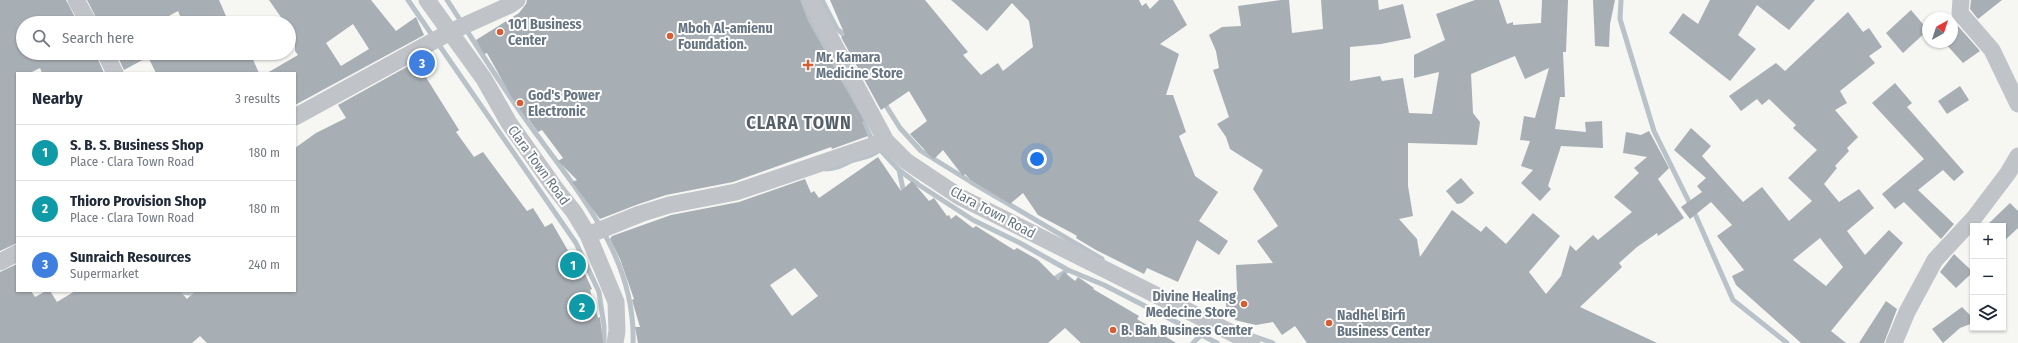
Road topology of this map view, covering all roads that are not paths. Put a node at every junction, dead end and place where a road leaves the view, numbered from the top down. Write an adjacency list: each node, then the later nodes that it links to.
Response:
1 (76, 0): 6 (street)
2 (427, 0): 7 (street, Clara Town Road)
3 (517, 0): 7 (street)
4 (810, 0): 12 (street, Clara Town Road)
5 (1961, 0): 10 (street)
6 (85, 16)
7 (450, 32): 11 (street); 15 (street, Clara Town Road)
8 (108, 60): 9 (street)
9 (114, 72)
10 (2018, 104)
11 (296, 116)
12 (886, 141): 15 (street); 19 (street, Clara Town Road)
13 (2018, 156): 14 (street)
14 (2013, 178): 20 (street)
15 (588, 235): 18 (street, Clara Town Road)
16 (16, 254): 17 (street)
17 (0, 262)
18 (615, 343)
19 (1252, 343)
20 (1894, 343)

